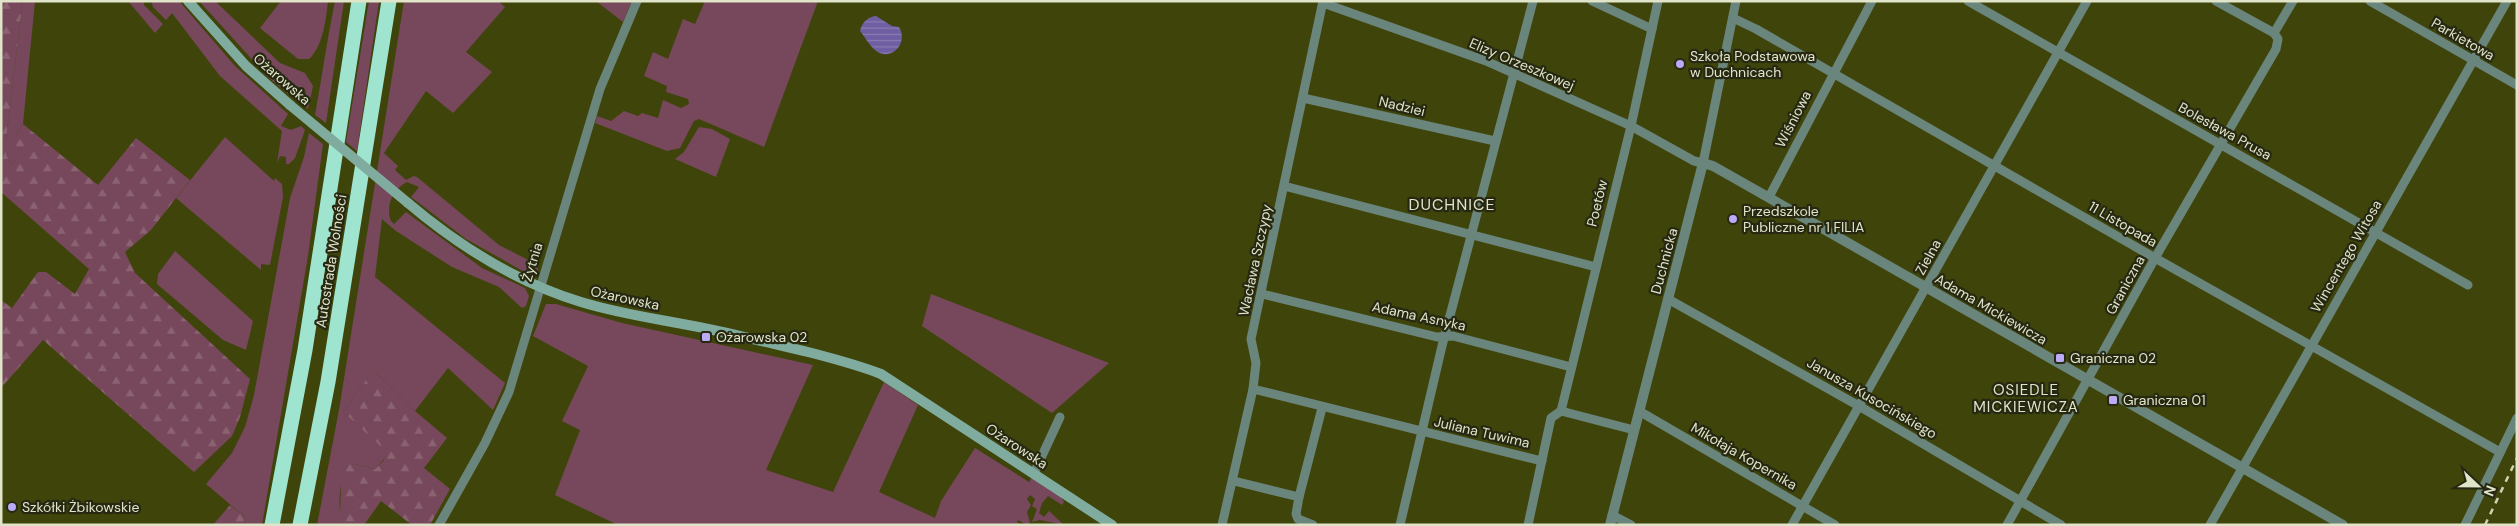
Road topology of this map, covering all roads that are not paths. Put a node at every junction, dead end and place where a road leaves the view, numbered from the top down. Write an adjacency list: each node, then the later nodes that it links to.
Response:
1 (188, 1): 38 (main road, Ożarowska, bridge)
2 (359, 1): 64 (highway, Autostrada Wolności)
3 (389, 1): 65 (highway, Autostrada Wolności)
4 (637, 1): 38 (street, Żytnia)
5 (1533, 1): 23 (street)
6 (1592, 1): 18 (street)
7 (1658, 1): 18 (street, Poetów)
8 (1736, 1): 17 (street, Duchnicka)
9 (1872, 1): 22 (street, Wiśniowa)
10 (1968, 1): 20 (street, Bolesława Prusa)
11 (2087, 1): 20 (street, Zielna)
12 (2216, 1): 19 (street)
13 (2293, 1): 19 (street)
14 (2370, 1): 21 (street, Parkietowa)
15 (2507, 1): 21 (street, Wincentego Witosa)
16 (1323, 2): 23 (street, Elizy Orzeszkowej); 25 (street, Wacława Szczypy)
17 (1733, 18): 22 (street, 11 Listopada); 29 (street, Duchnicka)
18 (1652, 29): 26 (street, Poetów)
19 (2274, 33): 28 (street, Graniczna)
20 (2058, 53): 28 (street, Bolesława Prusa); 30 (street, Zielna)
21 (2474, 61): 24 (street, Parkietowa); 33 (street, Wincentego Witosa)
22 (1832, 73): 30 (street, 11 Listopada); 32 (street, Wiśniowa)
23 (1515, 75): 26 (street, Elizy Orzeszkowej); 27 (street)
24 (2517, 86)
25 (1303, 98): 27 (street, Nadziei); 31 (street, Wacława Szczypy)
26 (1631, 126): 29 (street, Elizy Orzeszkowej); 36 (street, Poetów)
27 (1495, 141): 34 (street)
28 (2220, 144): 33 (street, Bolesława Prusa); 35 (street, Graniczna)
29 (1703, 163): 32 (street, Adama Mickiewicza); 41 (street, Duchnicka)
30 (1995, 166): 35 (street, 11 Listopada); 39 (street, Zielna)
31 (1284, 186): 34 (street); 40 (street, Wacława Szczypy)
32 (1769, 197): 39 (street, Adama Mickiewicza)
33 (2376, 233): 37 (street, Bolesława Prusa); 43 (street, Wincentego Witosa)
34 (1472, 235): 36 (street); 42 (street)
35 (2155, 258): 43 (street, 11 Listopada); 45 (street, Graniczna)
36 (1596, 267): 44 (street, Poetów)
37 (2468, 285)
38 (539, 287): 58 (main road, Ożarowska); 66 (street, Żytnia)
39 (1927, 288): 45 (street, Adama Mickiewicza); 47 (street, Zielna)
40 (1262, 294): 42 (street, Adama Asnyka); 46 (street, Wacława Szczypy)
41 (1668, 299): 47 (street, Janusza Kusocińskiego); 50 (street, Duchnicka)
42 (1445, 336): 44 (street, Adama Asnyka); 54 (street)
43 (2311, 346): 55 (street, 11 Listopada); 57 (street, Wincentego Witosa)
44 (1571, 366): 49 (street, Poetów)
45 (2088, 380): 57 (street, Adama Mickiewicza); 61 (street, Graniczna)
46 (1253, 389): 48 (street); 59 (street, Wacława Szczypy)
47 (1859, 406): 61 (street, Janusza Kusocińskiego); 62 (street, Zielna)
48 (1322, 408): 54 (street); 60 (street)
49 (1561, 411): 53 (street); 56 (street, Poetów)
50 (1639, 411): 53 (street, Duchnicka); 62 (street, Mikołaja Kopernika)
51 (1060, 417): 58 (street)
52 (2517, 418): 55 (street)
53 (1634, 430): 63 (street, Duchnicka)
54 (1420, 432): 56 (street, Juliana Tuwima); 70 (street, Juliana Tuwima)
55 (2500, 452): 79 (street)
56 (1542, 461): 71 (street, Poetów)
57 (2243, 468): 77 (street, Wincentego Witosa); 78 (street, Adama Mickiewicza)
58 (1034, 473): 67 (main road, Ożarowska)
59 (1234, 481): 60 (street); 68 (street, Wacława Szczypy)
60 (1299, 497): 69 (street)
61 (2021, 501): 75 (street, Graniczna); 76 (street, Janusza Kusocińskiego)
62 (1802, 506): 73 (street, Zielna); 74 (street, Mikołaja Kopernika)
63 (1611, 520): 72 (street)
64 (272, 525)
65 (300, 525)
66 (439, 525)
67 (1112, 525)
68 (1222, 525)
69 (1313, 525)
70 (1400, 525)
71 (1528, 525)
72 (1631, 525)
73 (1792, 525)
74 (1835, 525)
75 (2007, 525)
76 (2061, 525)
77 (2210, 525)
78 (2343, 525)
79 (2465, 525)

